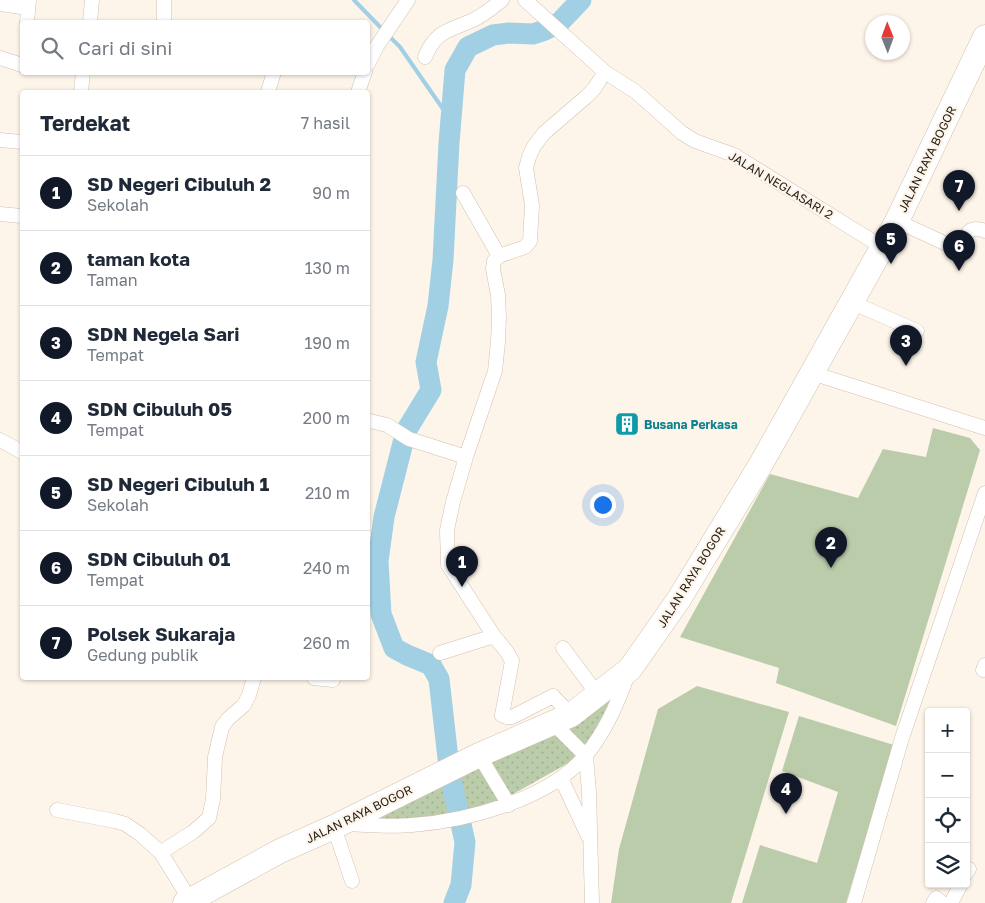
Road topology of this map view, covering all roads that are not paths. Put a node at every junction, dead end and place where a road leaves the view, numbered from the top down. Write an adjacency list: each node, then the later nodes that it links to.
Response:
1 (92, 0): 9 (street)
2 (164, 0): 10 (street)
3 (408, 0): 14 (street)
4 (502, 0): 13 (street)
5 (524, 0): 16 (street, JALAN NEGLASARI 2)
6 (0, 4): 7 (street)
7 (29, 4): 8 (street)
8 (27, 20)
9 (90, 20)
10 (164, 20)
11 (985, 37): 28 (highway, JALAN RAYA BOGOR)
12 (0, 58): 15 (street)
13 (425, 58)
14 (370, 60)
15 (20, 63)
16 (605, 72): 30 (street, JALAN NEGLASARI 2); 31 (street)
17 (83, 75): 20 (street)
18 (273, 75): 21 (street)
19 (364, 75): 22 (street)
20 (81, 90)
21 (269, 90)
22 (359, 90)
23 (0, 140): 24 (street)
24 (20, 142)
25 (462, 193): 31 (street)
26 (0, 214): 27 (street)
27 (20, 216)
28 (897, 221): 29 (street); 30 (highway, JALAN RAYA BOGOR)
29 (985, 231)
30 (882, 247): 32 (highway, JALAN RAYA BOGOR)
31 (499, 256): 39 (street)
32 (852, 302): 33 (street); 34 (highway, JALAN RAYA BOGOR)
33 (917, 331)
34 (812, 373): 36 (street); 44 (highway, JALAN RAYA BOGOR)
35 (370, 421): 39 (street)
36 (985, 428)
37 (0, 440): 38 (street)
38 (20, 451)
39 (466, 457): 41 (street)
40 (985, 493): 60 (street)
41 (494, 636): 43 (street); 47 (street)
42 (563, 648): 46 (street)
43 (440, 653)
44 (630, 669): 46 (highway, JALAN RAYA BOGOR); 48 (street)
45 (253, 680): 55 (street)
46 (598, 695): 47 (highway, JALAN RAYA BOGOR)
47 (562, 719): 48 (street); 49 (highway, JALAN RAYA BOGOR)
48 (586, 756): 50 (street); 54 (street)
49 (475, 757): 51 (street); 53 (highway, JALAN RAYA BOGOR)
50 (561, 778): 51 (street); 54 (street)
51 (509, 805): 53 (street)
52 (57, 810): 55 (street)
53 (338, 825): 56 (street); 58 (highway, JALAN RAYA BOGOR)
54 (589, 839): 59 (street)
55 (161, 854): 58 (street)
56 (352, 881)
57 (959, 888): 63 (street)
58 (188, 901)
59 (592, 903)
60 (854, 903)
61 (933, 903): 62 (street)
62 (942, 903)
63 (951, 903)

